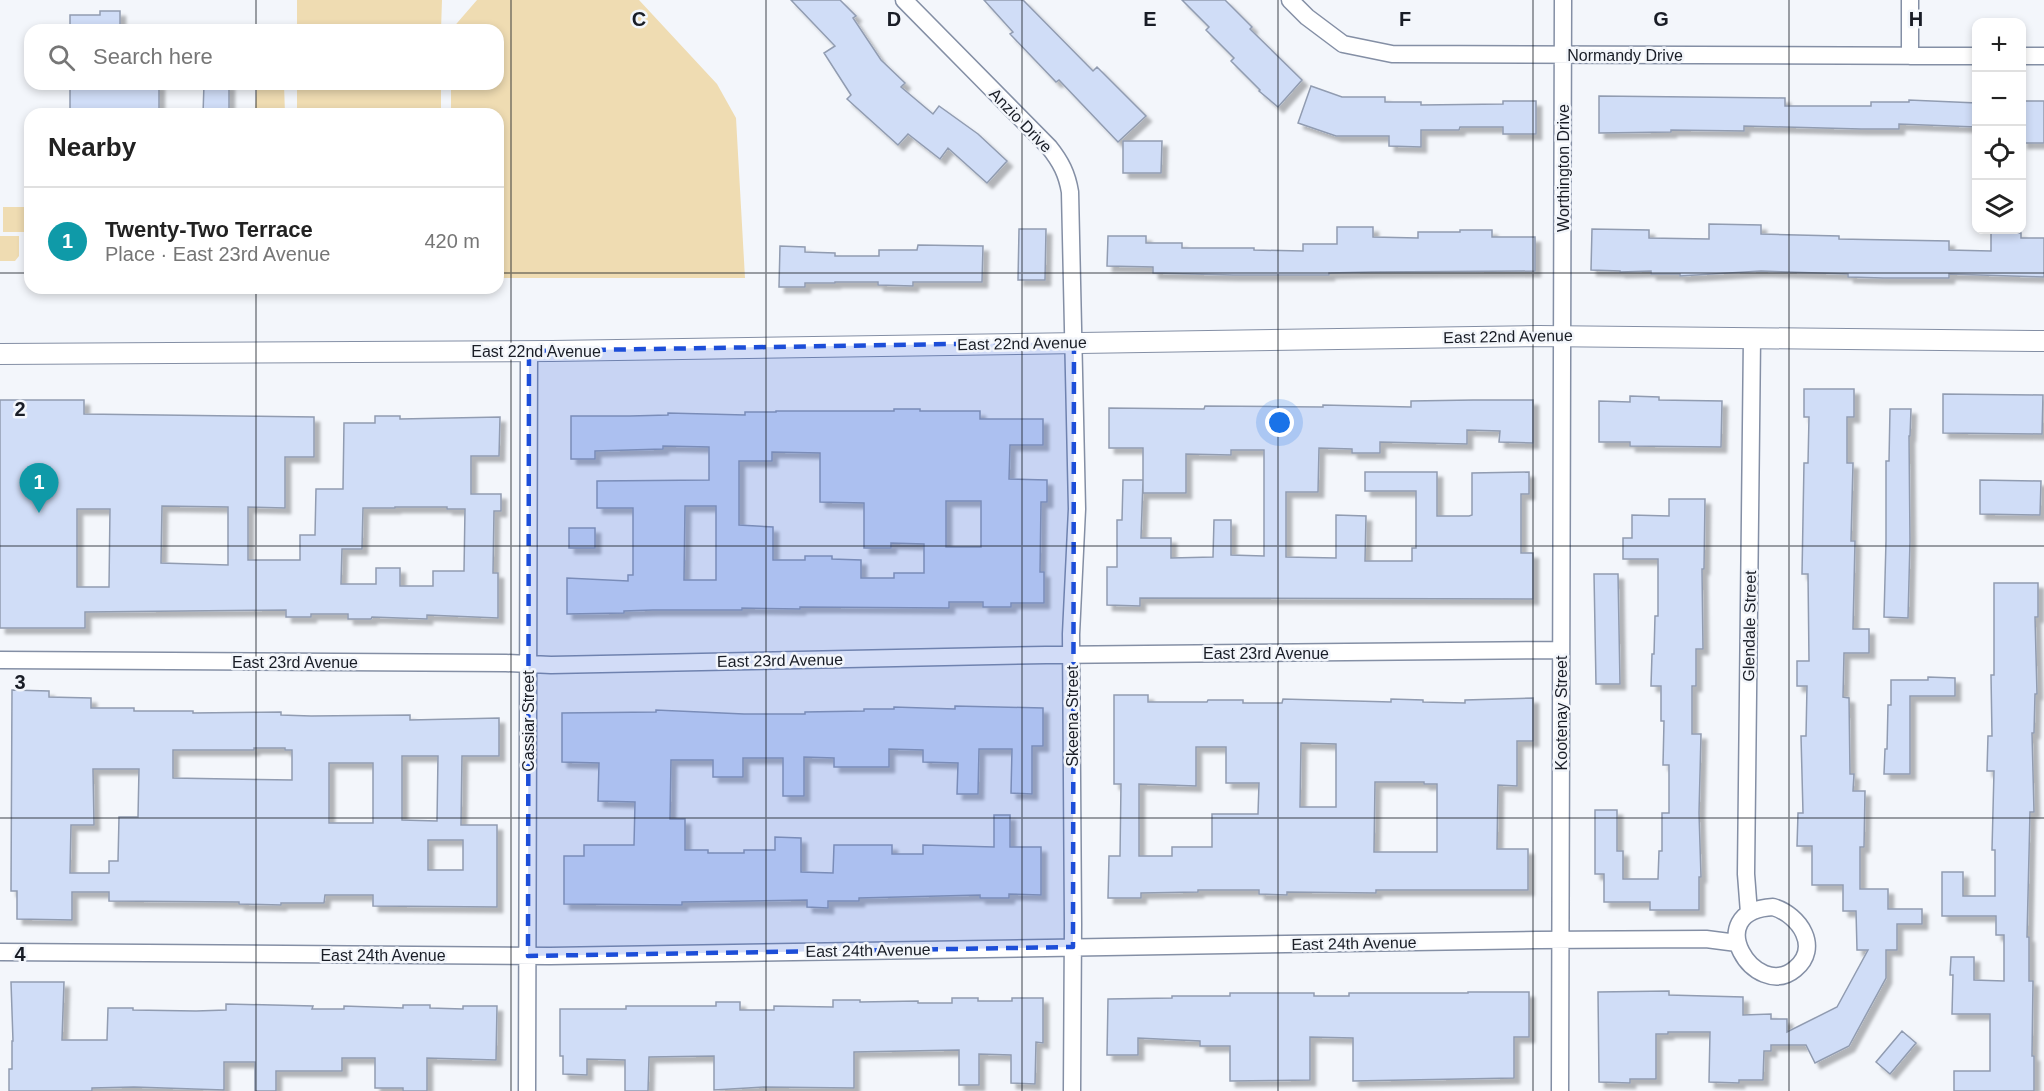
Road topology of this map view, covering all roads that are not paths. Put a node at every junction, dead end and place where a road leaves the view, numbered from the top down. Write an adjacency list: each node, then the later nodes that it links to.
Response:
1 (904, 0): 13 (street, Anzio Drive)
2 (1290, 0): 5 (street, Normandy Drive)
3 (1563, 0): 5 (street, Worthington Drive)
4 (1910, 0): 6 (street)
5 (1563, 55): 6 (street, Normandy Drive); 10 (street, Worthington Drive)
6 (1910, 56): 7 (street, Normandy Drive)
7 (1972, 56)
8 (2026, 56): 9 (street)
9 (2044, 56)
10 (1562, 336): 11 (street, East 22nd Avenue); 13 (street, East 22nd Avenue); 16 (street, Kootenay Street)
11 (1752, 338): 12 (street, East 22nd Avenue); 20 (street, Glendale Street)
12 (2044, 341)
13 (1074, 342): 14 (street, East 22nd Avenue); 17 (street, Skeena Street)
14 (529, 351): 15 (street, East 22nd Avenue); 19 (street, Cassiar Street)
15 (0, 354)
16 (1561, 650): 17 (street, East 23rd Avenue); 21 (street, Kootenay Street)
17 (1071, 655): 19 (street, East 23rd Avenue); 23 (street, Skeena Street)
18 (0, 660): 19 (street, East 23rd Avenue)
19 (529, 664): 25 (street, Cassiar Street)
20 (1749, 913): 22 (street); 22 (street)
21 (1560, 940): 22 (street, East 24th Avenue); 23 (street, East 24th Avenue); 28 (street, Kootenay Street)
22 (1737, 943)
23 (1073, 947): 25 (street, East 24th Avenue); 27 (street, Skeena Street)
24 (0, 952): 25 (street, East 24th Avenue)
25 (528, 956): 26 (street, Cassiar Street)
26 (527, 1091)
27 (1072, 1091)
28 (1560, 1091)

